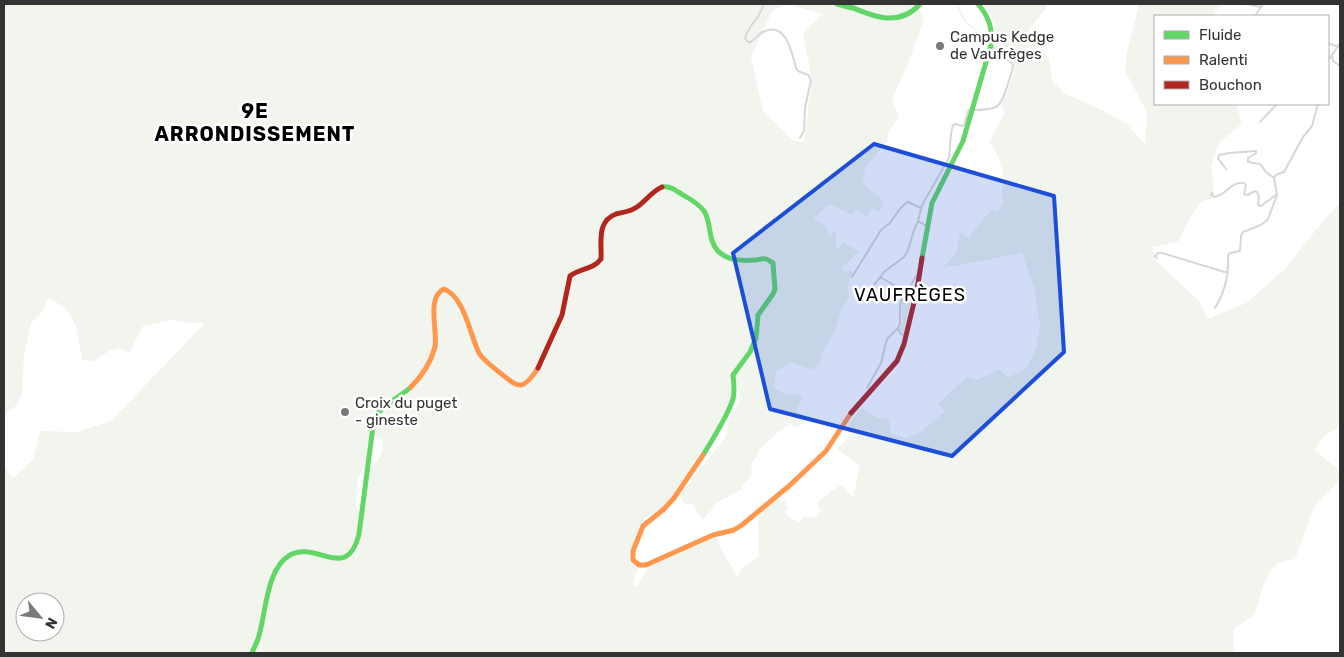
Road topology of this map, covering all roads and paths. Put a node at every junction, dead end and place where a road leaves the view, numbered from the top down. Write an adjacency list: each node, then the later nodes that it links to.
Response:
1 (763, 4): 22 (street)
2 (837, 4): 9 (main road)
3 (844, 4): 9 (main road)
4 (919, 4): 9 (main road)
5 (978, 4): 13 (main road)
6 (1246, 4): 8 (street)
7 (1263, 4): 8 (street)
8 (1261, 7): 10 (street)
9 (853, 8)
10 (1255, 15)
11 (1329, 43): 14 (street)
12 (1340, 43): 14 (street)
13 (991, 45): 20 (main road); 20 (street)
14 (1338, 47): 15 (street)
15 (1332, 54): 16 (street); 17 (street)
16 (1329, 59)
17 (1340, 66)
18 (1276, 105): 21 (street)
19 (1318, 105): 24 (street)
20 (973, 108): 27 (street); 29 (main road)
21 (1260, 122)
22 (800, 138)
23 (1226, 169): 24 (street)
24 (1274, 178): 26 (street)
25 (1212, 193): 26 (street)
26 (1277, 194): 32 (street)
27 (921, 208): 28 (street); 34 (street)
28 (918, 222): 29 (street); 33 (street)
29 (928, 227): 31 (main road)
30 (1156, 258): 32 (street)
31 (921, 272): 36 (street); 39 (main road)
32 (1228, 273): 37 (street)
33 (880, 276): 35 (street); 36 (street)
34 (852, 277)
35 (874, 285)
36 (906, 292): 38 (street)
37 (1215, 308)
38 (898, 328): 39 (street); 40 (street)
39 (906, 334): 41 (main road)
40 (867, 388)
41 (252, 653)

